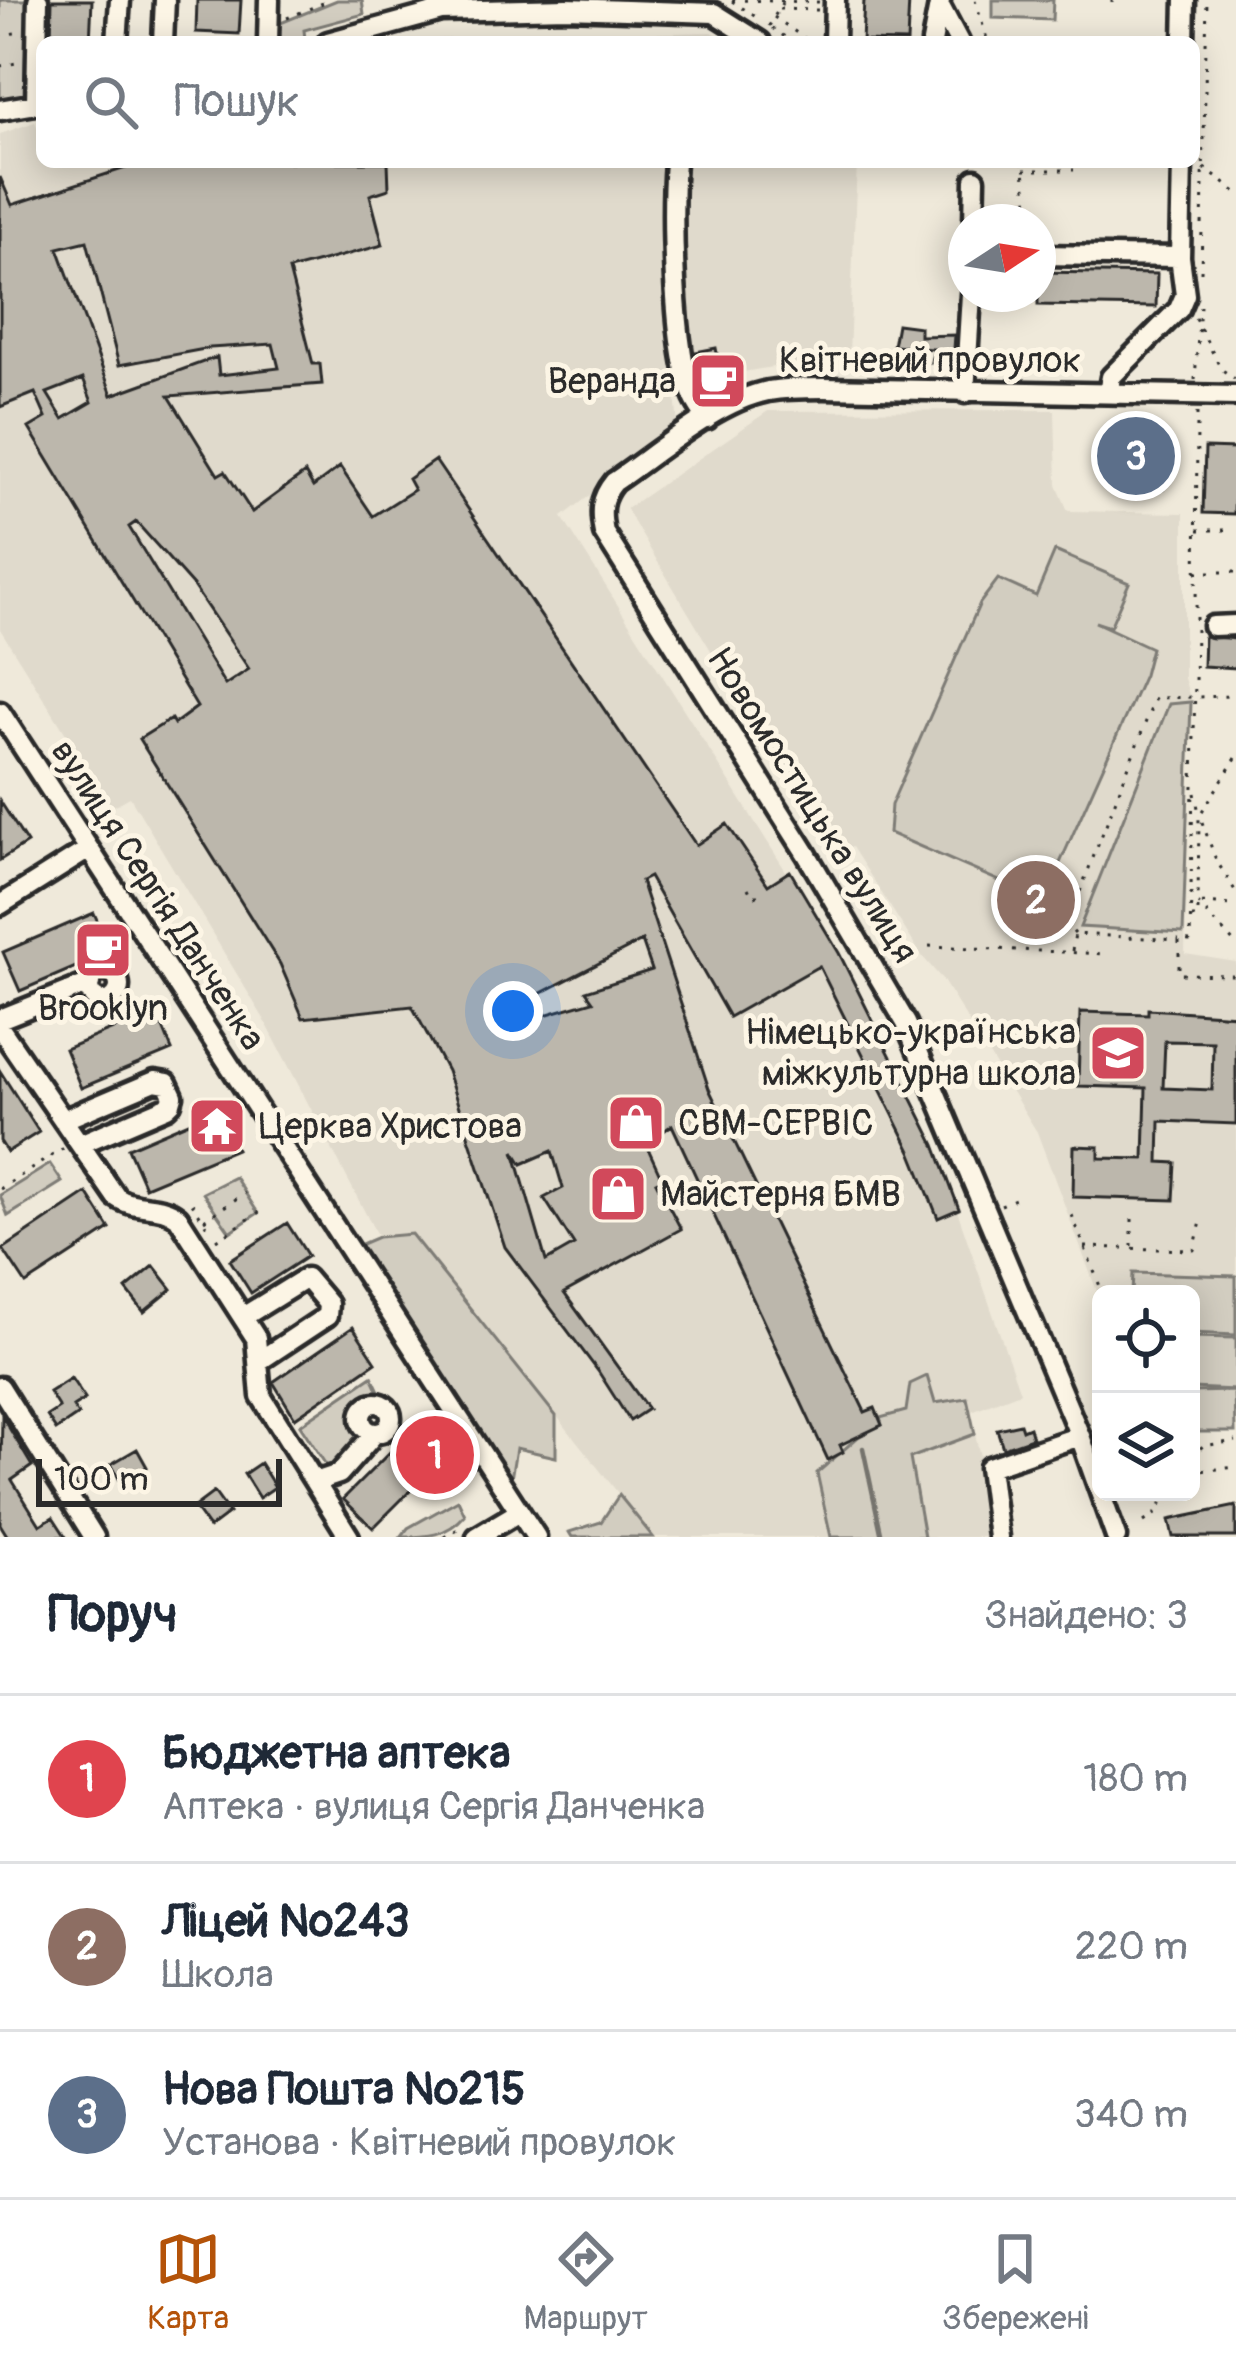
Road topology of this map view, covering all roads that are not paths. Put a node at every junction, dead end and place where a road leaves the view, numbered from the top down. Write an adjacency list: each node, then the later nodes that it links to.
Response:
1 (38, 0): 13 (street)
2 (120, 0): 14 (street)
3 (165, 0): 15 (street)
4 (269, 0): 11 (street)
5 (1185, 0): 20 (street)
6 (567, 4): 9 (street); 10 (street)
7 (828, 4): 17 (street)
8 (940, 4): 18 (street); 19 (street)
9 (441, 6): 16 (street)
10 (655, 6): 12 (street)
11 (271, 33)
12 (765, 34)
13 (38, 36)
14 (117, 36)
15 (163, 36)
16 (347, 36)
17 (833, 36)
18 (933, 36)
19 (955, 36)
20 (1184, 36)
21 (36, 104): 22 (street)
22 (0, 110)
23 (675, 168): 33 (street)
24 (1182, 168): 28 (street)
25 (975, 179): 26 (street)
26 (974, 204)
27 (1056, 255): 28 (street)
28 (1180, 256): 31 (street)
29 (969, 312): 30 (street)
30 (965, 393): 31 (street, Квітневий провулок); 33 (street, Квітневий провулок)
31 (1108, 393): 32 (street, Квітневий провулок)
32 (1236, 396)
33 (707, 419): 34 (street, Квітневий провулок)
34 (600, 514): 48 (street, Новомостицька вулиця)
35 (1213, 626): 36 (street)
36 (1236, 626)
37 (0, 712): 38 (street, вулиця Сергія Данченка)
38 (88, 849): 39 (street); 50 (street, вулиця Сергія Данченка)
39 (0, 905)
40 (90, 983): 41 (street)
41 (0, 1023): 42 (street)
42 (63, 1120): 43 (street); 43 (street)
43 (78, 1142): 44 (street)
44 (243, 1317): 45 (street); 45 (street)
45 (259, 1360): 49 (street)
46 (0, 1387): 51 (street)
47 (375, 1433): 49 (street)
48 (1080, 1436): 55 (street); 56 (street, Новомостицька вулиця)
49 (314, 1482): 52 (street)
50 (519, 1512): 53 (street); 54 (street, вулиця Сергія Данченка)
51 (94, 1537)
52 (349, 1537)
53 (477, 1537)
54 (536, 1537)
55 (998, 1537)
56 (1116, 1537)

